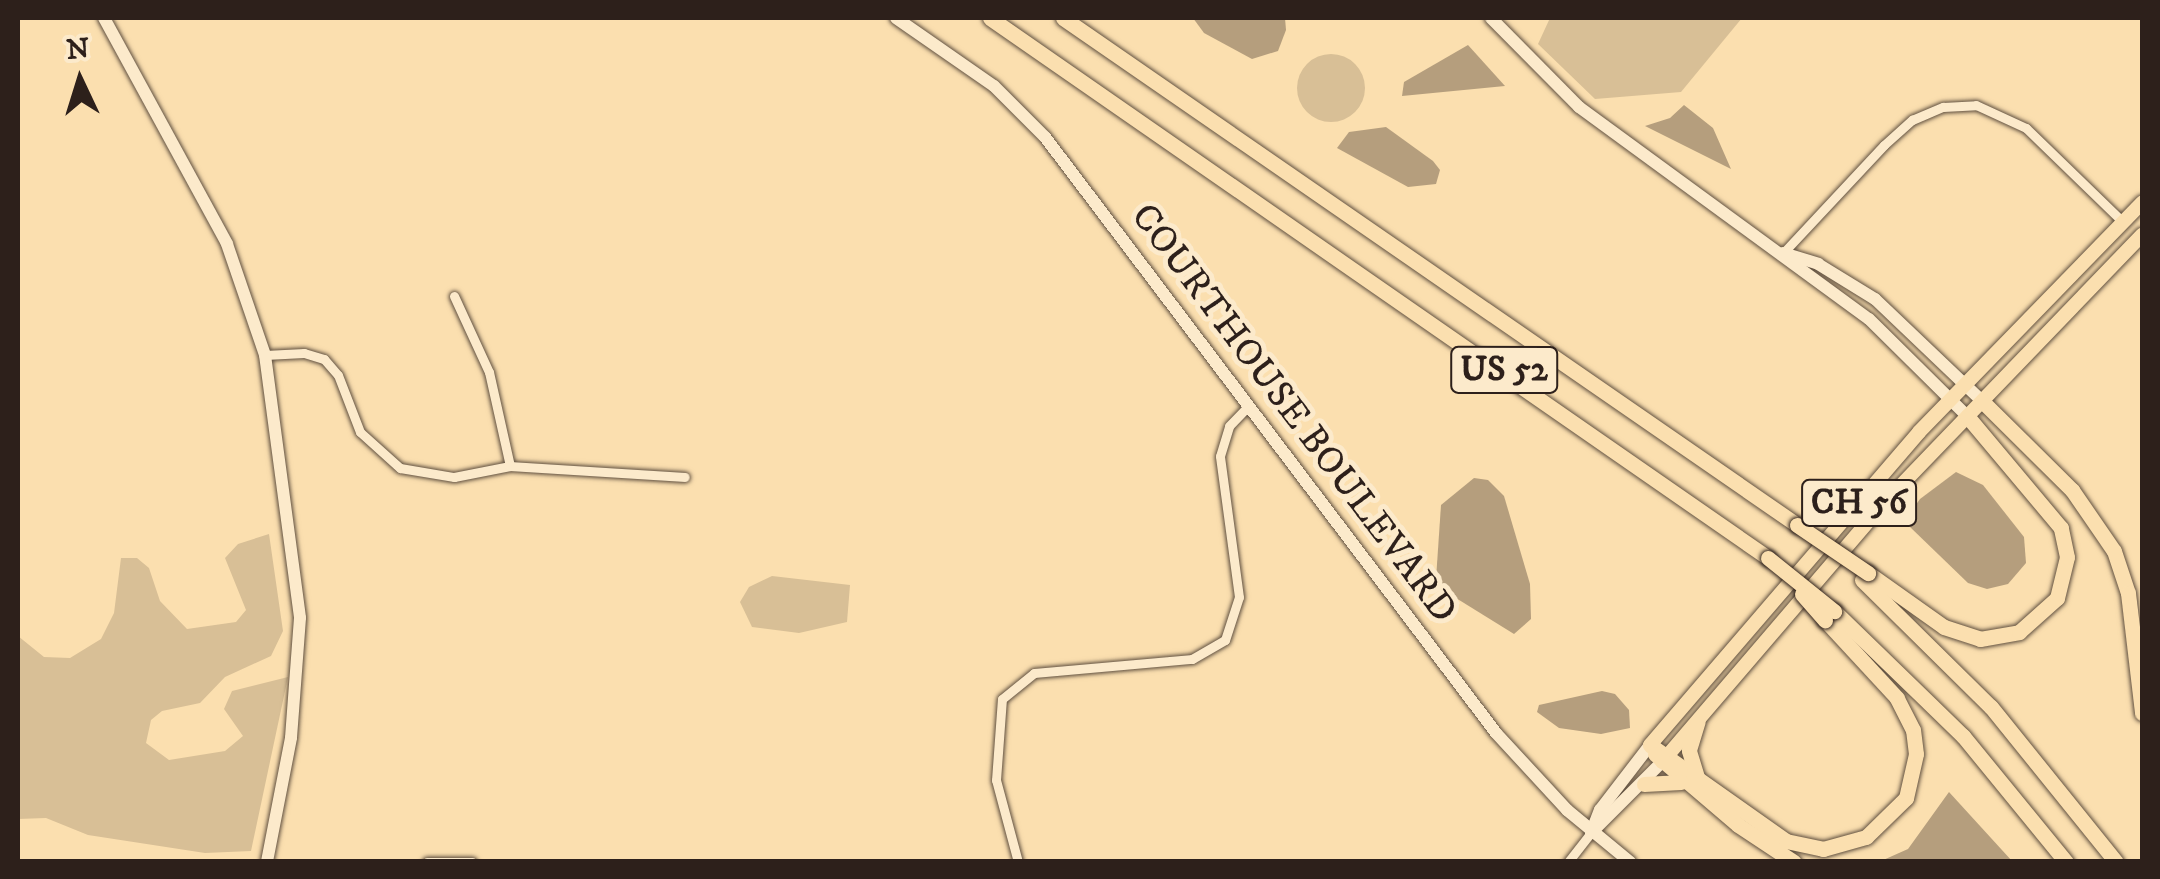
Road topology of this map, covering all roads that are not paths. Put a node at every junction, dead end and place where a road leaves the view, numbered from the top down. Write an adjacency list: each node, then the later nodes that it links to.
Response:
1 (104, 18): 11 (street)
2 (896, 18): 15 (street, COURTHOUSE BOULEVARD)
3 (990, 18): 20 (highway, US 52, bridge)
4 (1064, 18): 19 (highway, US 52, bridge)
5 (1491, 18): 9 (street)
6 (2142, 203): 7 (main road, CH 56)
7 (2123, 222): 9 (street); 12 (main road, CH 56)
8 (2142, 235): 14 (main road, CH 56)
9 (1783, 254): 12 (street); 13 (street)
10 (454, 296): 17 (street)
11 (265, 354): 17 (street); 28 (street)
12 (1965, 384): 13 (main road, CH 56); 14 (street)
13 (1950, 399): 16 (street); 23 (main road, CH 56)
14 (1982, 401): 16 (main road, CH 56); 21 (highway)
15 (1249, 405): 27 (street, COURTHOUSE BOULEVARD); 31 (street)
16 (1967, 416): 19 (highway); 22 (main road, CH 56)
17 (510, 466): 18 (street)
18 (685, 476)
19 (1865, 577): 36 (highway, US 52)
20 (1830, 615): 25 (highway); 35 (highway, US 52)
21 (2142, 713)
22 (1698, 721): 24 (main road, CH 56); 25 (highway)
23 (1650, 745): 24 (highway); 27 (street)
24 (1665, 759): 25 (highway); 26 (street)
25 (1694, 783): 26 (highway); 34 (highway)
26 (1644, 784): 27 (street)
27 (1591, 832): 32 (street); 33 (street, COURTHOUSE BOULEVARD)
28 (267, 862)
29 (427, 862): 30 (street)
30 (472, 862)
31 (1018, 862)
32 (1568, 862)
33 (1630, 862)
34 (1794, 862)
35 (2066, 862)
36 (2116, 862)

